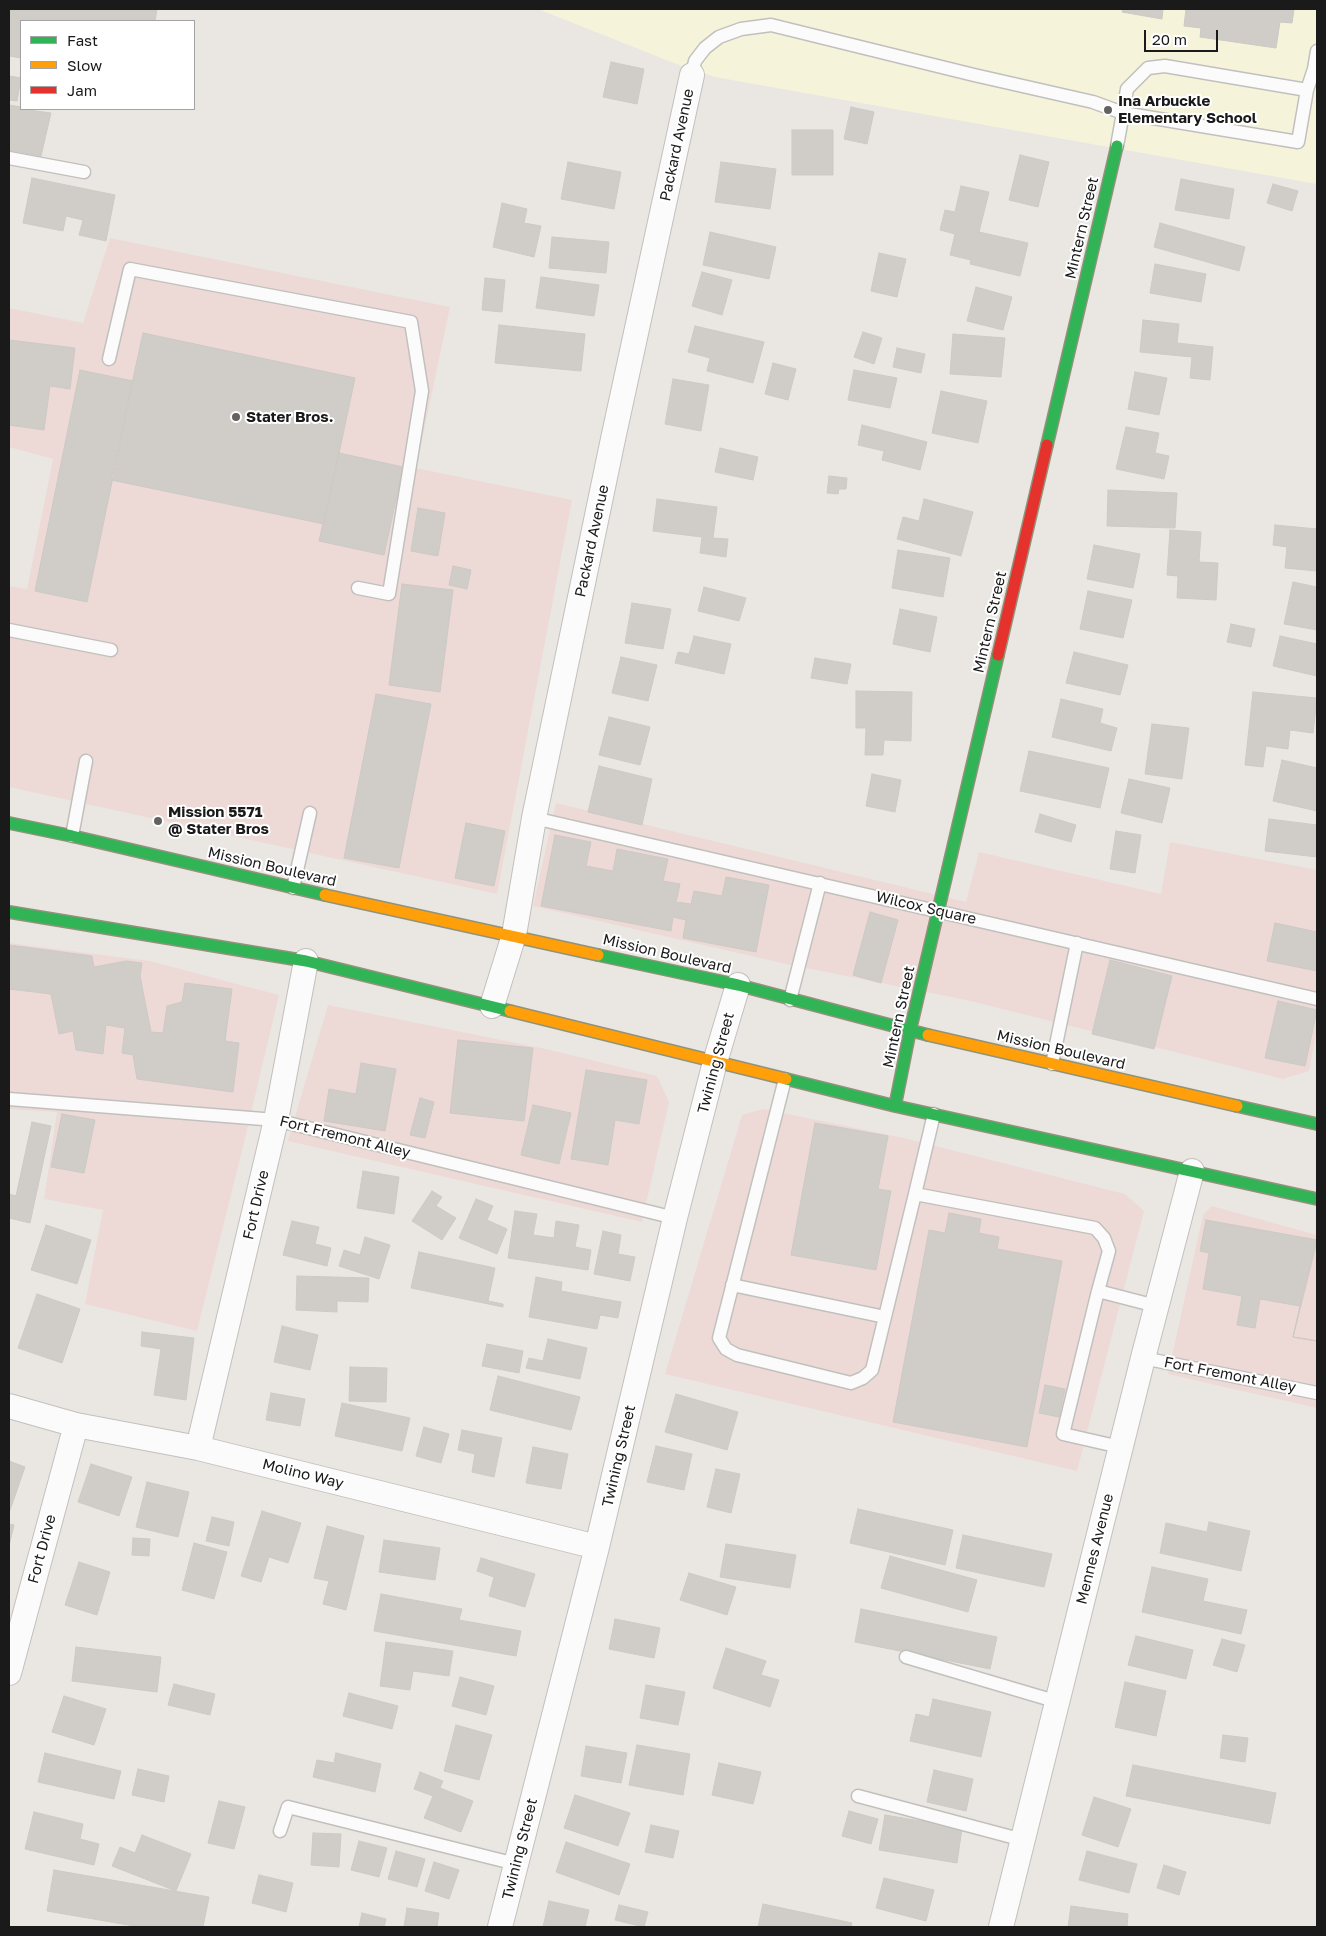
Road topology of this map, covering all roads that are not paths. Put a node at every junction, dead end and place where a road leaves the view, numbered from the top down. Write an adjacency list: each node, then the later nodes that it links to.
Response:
1 (1317, 51): 3 (lane)
2 (692, 75): 4 (lane); 14 (street, Packard Avenue)
3 (1306, 90): 4 (lane); 4 (lane)
4 (1123, 113): 5 (lane)
5 (1117, 146): 19 (main road, Mintern Street)
6 (9, 158): 7 (lane)
7 (84, 172)
8 (109, 359): 9 (lane)
9 (358, 588)
10 (9, 630): 11 (lane)
11 (111, 650)
12 (86, 761): 16 (lane)
13 (310, 813): 18 (lane)
14 (534, 818): 17 (lane, Wilcox Square); 21 (street, Packard Avenue)
15 (9, 823): 16 (main road, Mission Boulevard)
16 (72, 836): 18 (main road, Mission Boulevard)
17 (820, 883): 19 (lane, Wilcox Square); 26 (lane)
18 (293, 888): 21 (main road, Mission Boulevard)
19 (938, 910): 22 (lane, Wilcox Square); 28 (main road, Mintern Street)
20 (9, 912): 23 (main road)
21 (514, 935): 24 (main road, Mission Boulevard); 27 (street, Packard Avenue)
22 (1077, 943): 25 (lane, Wilcox Square); 30 (lane)
23 (306, 961): 27 (main road); 35 (street, Fort Drive)
24 (738, 985): 26 (main road, Mission Boulevard); 29 (street, Twining Street)
25 (1317, 999)
26 (790, 1000): 28 (main road, Mission Boulevard)
27 (492, 1006): 29 (main road)
28 (910, 1032): 30 (main road, Mission Boulevard); 33 (main road, Mintern Street)
29 (716, 1062): 31 (main road); 40 (street, Twining Street)
30 (1052, 1064): 36 (main road, Mission Boulevard)
31 (785, 1079): 33 (main road); 41 (lane)
32 (9, 1099): 35 (lane, Fort Fremont Alley)
33 (895, 1106): 34 (main road)
34 (934, 1114): 37 (main road); 38 (lane)
35 (276, 1120): 40 (lane, Fort Fremont Alley); 50 (street, Fort Drive)
36 (1317, 1124)
37 (1192, 1171): 39 (main road); 43 (street, Mennes Avenue)
38 (915, 1194): 42 (lane); 44 (lane)
39 (1317, 1199)
40 (675, 1218): 51 (street, Twining Street)
41 (732, 1286): 44 (lane); 44 (lane)
42 (1098, 1291): 43 (lane); 49 (lane)
43 (1156, 1306): 45 (street, Mennes Avenue)
44 (886, 1317)
45 (1143, 1358): 46 (lane, Fort Fremont Alley); 49 (street, Mennes Avenue)
46 (1317, 1393)
47 (9, 1406): 48 (street, Molino Way)
48 (76, 1425): 50 (street, Molino Way); 53 (street, Fort Drive)
49 (1120, 1447): 54 (street, Mennes Avenue)
50 (198, 1448): 51 (street, Molino Way)
51 (597, 1547): 58 (street, Twining Street)
52 (906, 1657): 54 (lane)
53 (9, 1673)
54 (1058, 1702): 57 (street, Mennes Avenue)
55 (858, 1796): 57 (lane)
56 (280, 1831): 58 (lane)
57 (1023, 1840): 60 (street, Mennes Avenue)
58 (516, 1864): 59 (street, Twining Street)
59 (500, 1927)
60 (1002, 1927)

